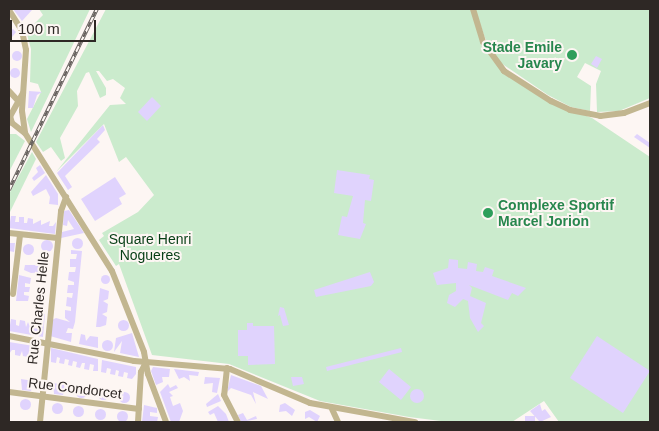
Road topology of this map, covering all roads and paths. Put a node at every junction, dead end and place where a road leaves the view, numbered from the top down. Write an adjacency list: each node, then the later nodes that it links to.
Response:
1 (473, 9): 5 (street)
2 (9, 10): 4 (street)
3 (9, 91): 4 (street)
4 (20, 103): 6 (street); 7 (street)
5 (650, 103)
6 (10, 117): 7 (street); 8 (street)
7 (22, 118): 8 (street); 10 (street)
8 (16, 126): 9 (street); 10 (street)
9 (9, 129)
10 (26, 133): 11 (street)
11 (66, 197): 14 (street, Rue Charles Helle); 18 (street)
12 (9, 233): 13 (street)
13 (20, 234): 14 (street); 15 (street)
14 (58, 238): 17 (street, Rue Charles Helle)
15 (13, 294)
16 (9, 336): 17 (street)
17 (46, 342): 18 (street); 21 (street, Rue Charles Helle)
18 (146, 362): 19 (street); 22 (street); 26 (street)
19 (227, 368): 23 (street); 27 (street)
20 (9, 392): 21 (street, Rue Condorcet)
21 (42, 396): 22 (street, Rue Condorcet); 24 (street, Rue Charles Helle)
22 (138, 409): 25 (street)
23 (332, 409): 28 (street); 29 (street)
24 (40, 422)
25 (138, 422)
26 (166, 422)
27 (238, 422)
28 (338, 422)
29 (415, 422)

